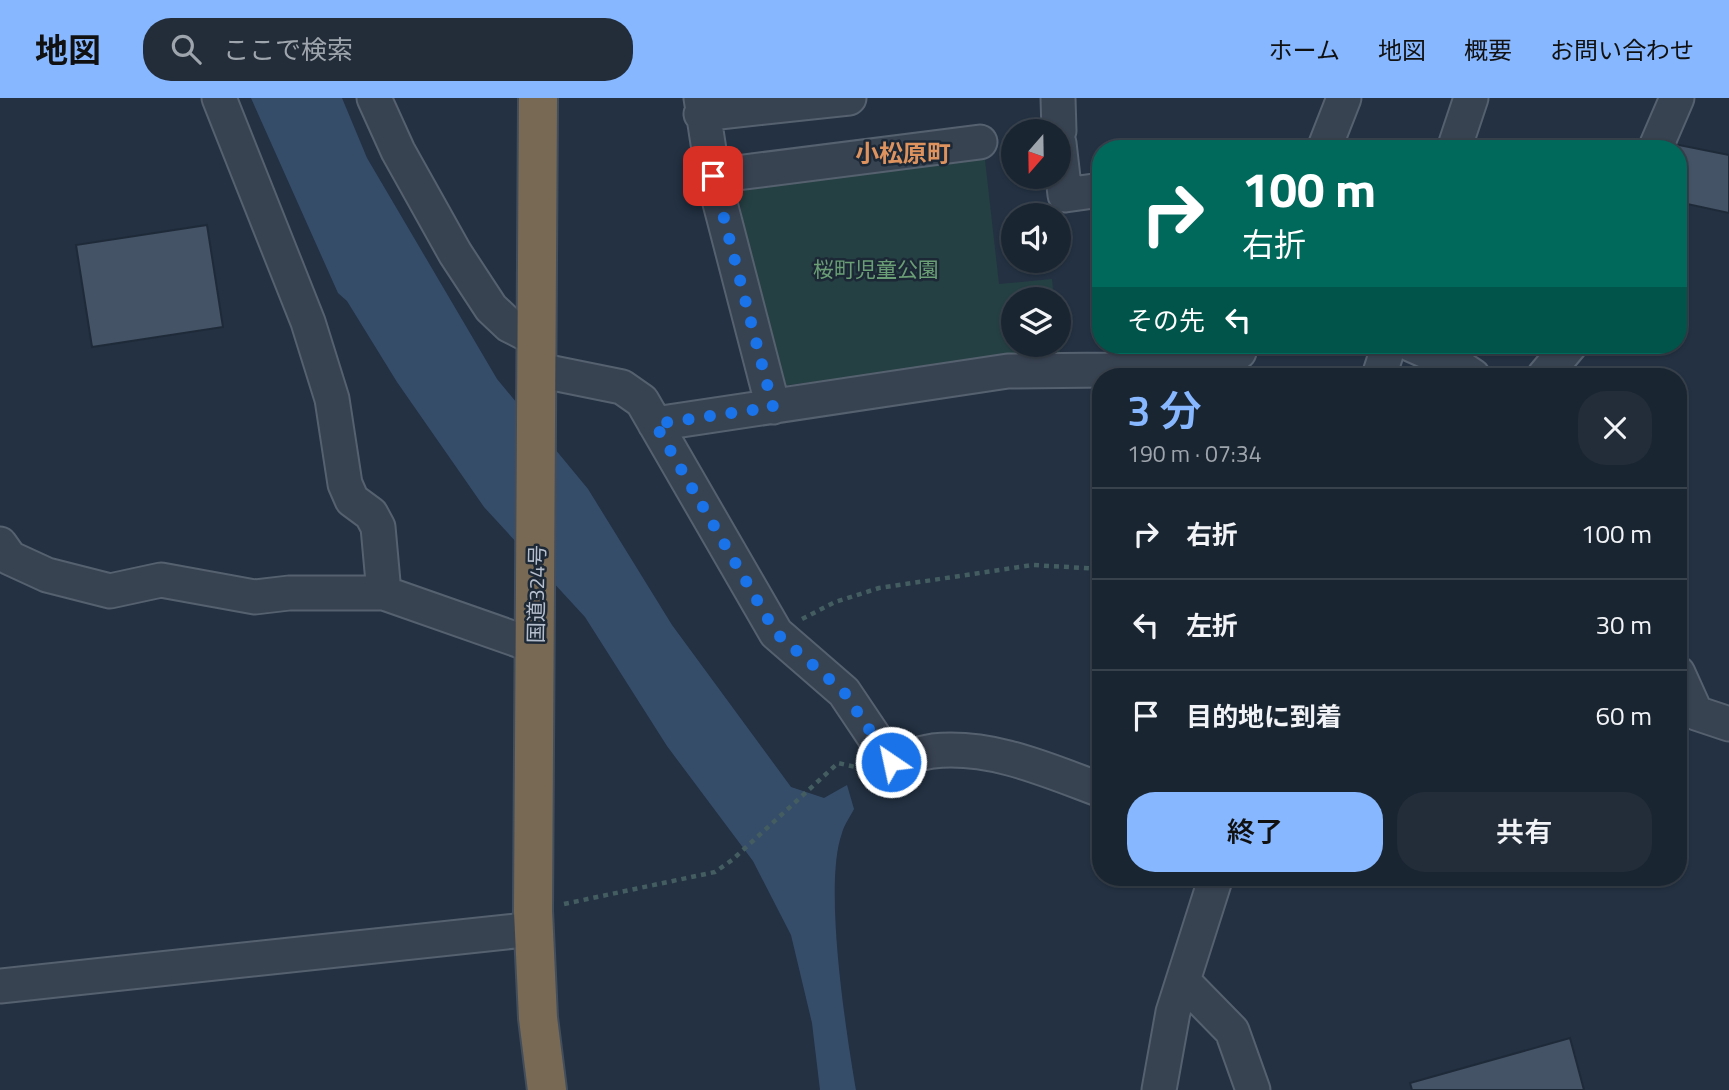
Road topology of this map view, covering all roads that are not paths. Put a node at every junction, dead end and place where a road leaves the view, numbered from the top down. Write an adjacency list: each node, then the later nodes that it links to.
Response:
1 (219, 98): 29 (street)
2 (374, 98): 21 (street)
3 (538, 98): 21 (highway, 国道324号)
4 (849, 98): 9 (street)
5 (1058, 98): 10 (street)
6 (1344, 98): 11 (street)
7 (1471, 98): 12 (street)
8 (1677, 98): 13 (street)
9 (701, 106): 15 (street)
10 (1059, 119)
11 (1328, 140)
12 (1457, 140)
13 (1659, 140)
14 (980, 142): 15 (street)
15 (713, 176): 26 (street)
16 (1064, 189): 17 (street)
17 (1092, 191)
18 (1431, 354): 23 (street)
19 (1562, 354): 24 (street)
20 (1237, 358): 22 (street)
21 (538, 366): 27 (street); 30 (highway, 国道324号)
22 (1130, 368)
23 (1460, 368)
24 (1551, 368)
25 (1092, 370): 26 (street)
26 (773, 407): 27 (street)
27 (655, 424): 33 (street)
28 (0, 544): 29 (street)
29 (384, 593): 30 (street)
30 (535, 646): 35 (highway, 国道324号)
31 (1687, 693): 32 (street)
32 (1729, 724)
33 (1092, 787)
34 (1213, 886): 36 (street)
35 (534, 920): 37 (street); 38 (highway, 国道324号)
36 (1183, 981): 39 (street); 40 (street)
37 (0, 986)
38 (547, 1090)
39 (1159, 1090)
40 (1253, 1090)

